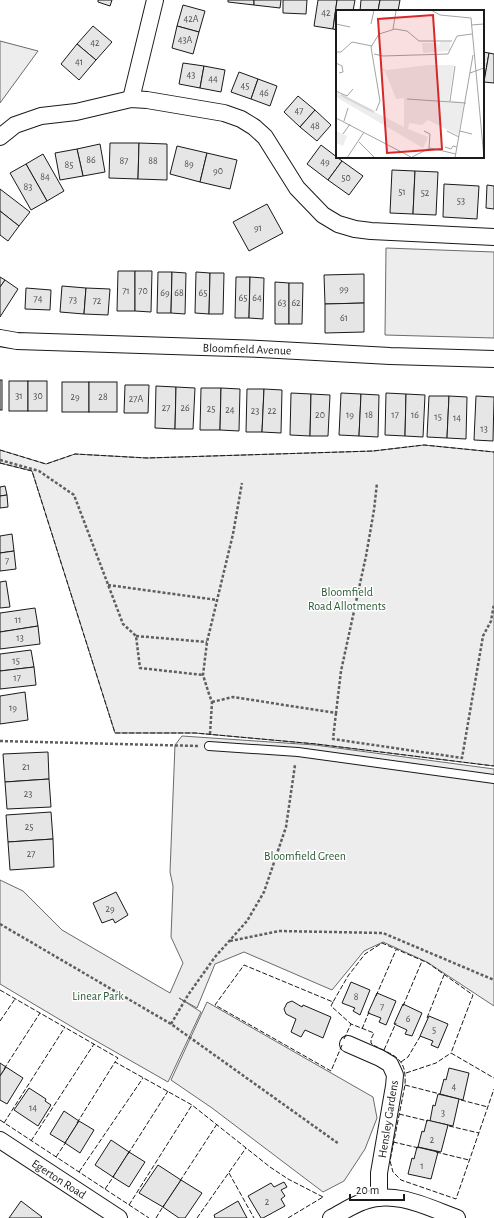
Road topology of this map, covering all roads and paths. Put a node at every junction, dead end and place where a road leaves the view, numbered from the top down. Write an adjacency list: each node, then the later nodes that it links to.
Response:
1 (155, 0): 2 (street)
2 (131, 99): 3 (street); 4 (street)
3 (0, 137)
4 (494, 237)
5 (0, 338): 6 (street, Bloomfield Avenue)
6 (494, 359)
7 (0, 460): 10 (path)
8 (242, 482): 11 (path)
9 (377, 483): 17 (path)
10 (108, 585): 11 (path); 13 (path)
11 (217, 600): 14 (path)
12 (494, 604): 17 (path)
13 (136, 636): 14 (path); 15 (path)
14 (206, 642): 15 (path)
15 (203, 675): 16 (path)
16 (212, 702): 17 (path); 19 (path)
17 (336, 713)
18 (0, 741): 19 (path)
19 (209, 746): 20 (lane)
20 (298, 752): 21 (lane); 23 (path)
21 (494, 778)
22 (0, 924): 25 (path)
23 (230, 942): 24 (path); 25 (path)
24 (494, 980)
25 (171, 1024): 28 (path)
26 (348, 1044): 29 (street, Hensley Gardens)
27 (0, 1140): 30 (street, Egerton Road)
28 (339, 1144)
29 (379, 1198): 31 (street); 32 (street)
30 (119, 1218)
31 (332, 1218)
32 (457, 1218)

